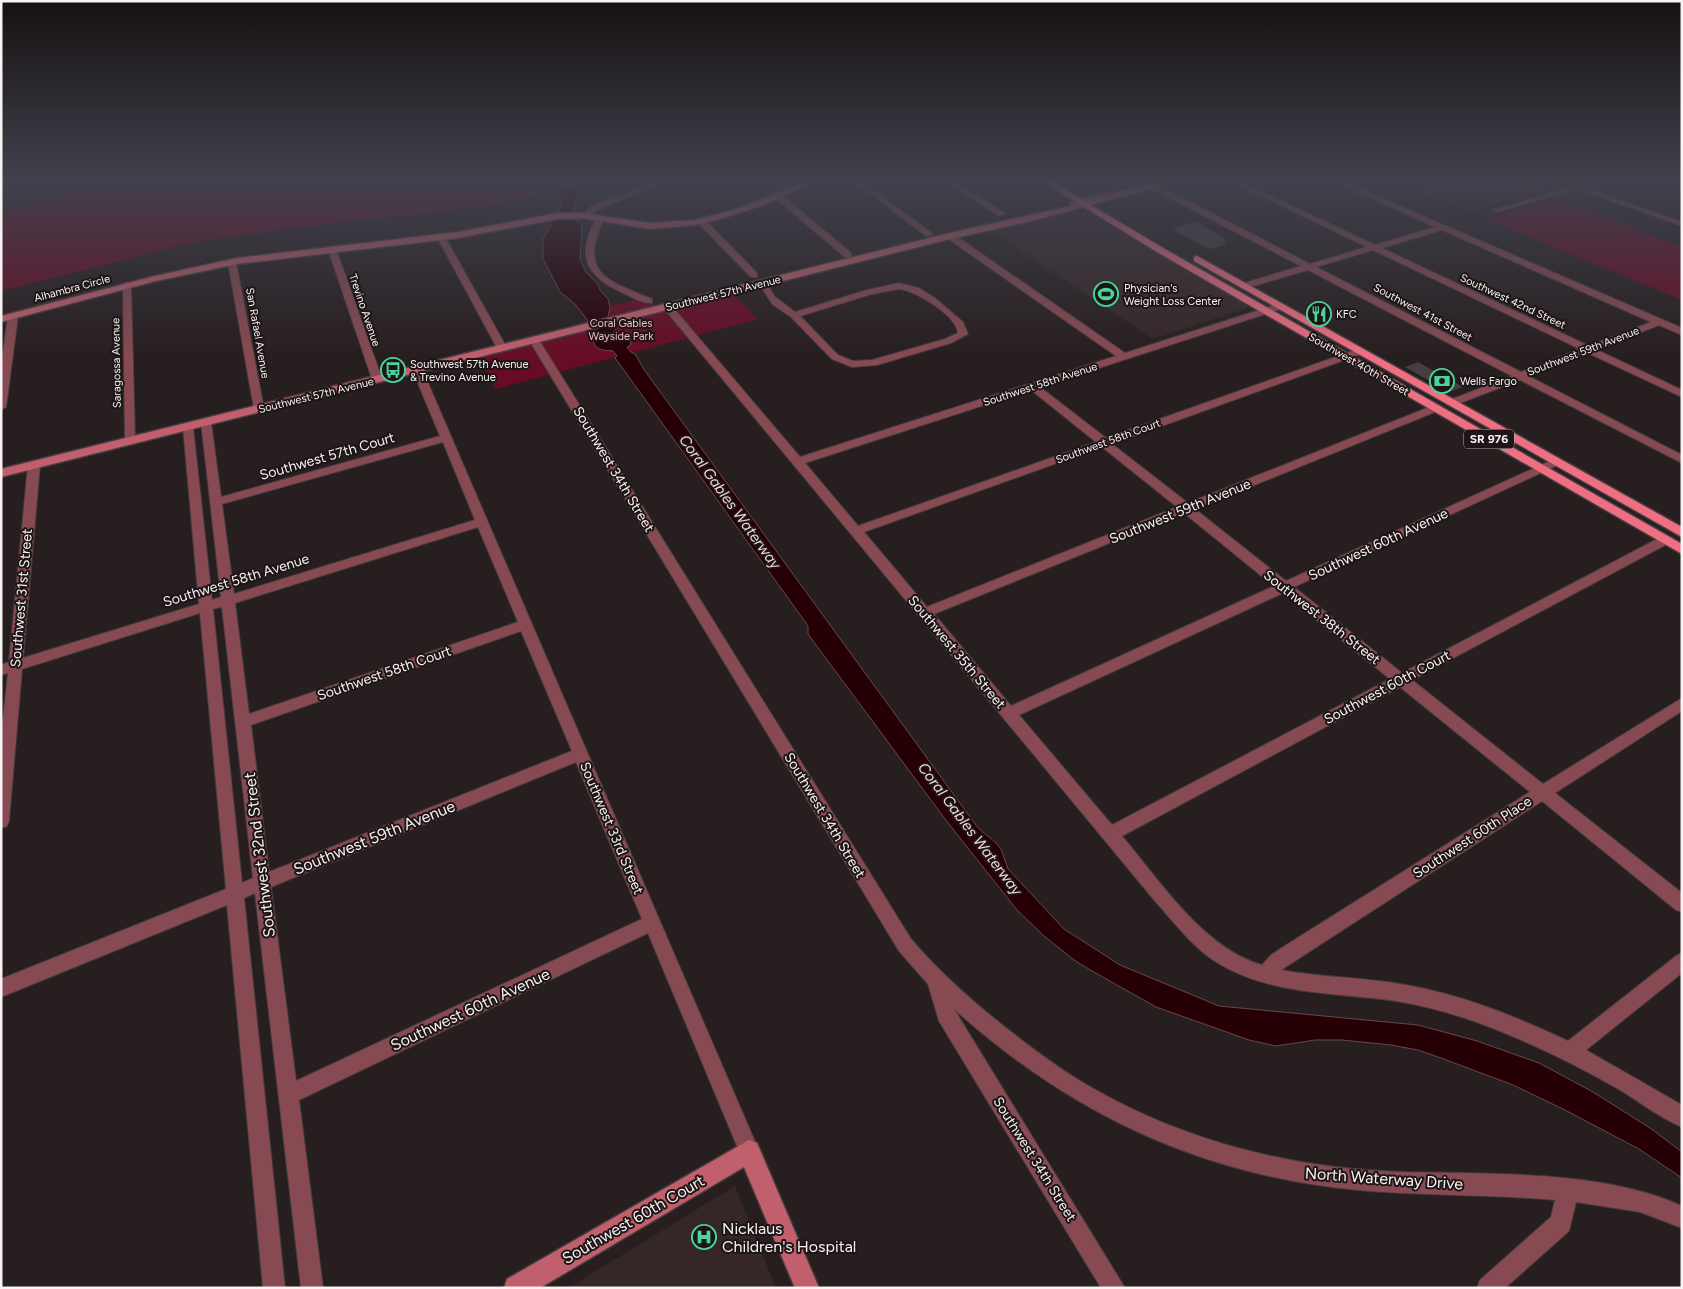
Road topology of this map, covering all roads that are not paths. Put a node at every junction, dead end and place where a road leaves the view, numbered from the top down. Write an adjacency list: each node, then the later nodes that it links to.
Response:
1 (440, 237): 14 (main road, Alhambra Circle)
2 (441, 237): 35 (street)
3 (592, 237): 25 (street)
4 (717, 237): 21 (street)
5 (827, 237): 15 (street)
6 (945, 237): 22 (main road, Southwest 57th Avenue)
7 (952, 237): 39 (street)
8 (1146, 237): 16 (main road, Southwest 40th Street / SR 976)
9 (1255, 237): 18 (street, Southwest 41st Street)
10 (1351, 237): 13 (street, Southwest 42nd Street)
11 (1410, 237): 13 (street)
12 (1466, 237): 32 (street)
13 (1374, 248): 18 (street); 36 (street, Southwest 42nd Street)
14 (332, 249): 17 (main road, Alhambra Circle); 42 (street, Trevino Avenue)
15 (848, 255)
16 (1184, 258): 19 (main road, Southwest 40th Street / SR 976); 20 (main road, Southwest 40th Street / SR 976)
17 (232, 262): 23 (main road, Alhambra Circle); 48 (street, San Rafael Avenue)
18 (1309, 266): 24 (street); 41 (street, Southwest 41st Street)
19 (1193, 269): 20 (main road); 28 (main road, Southwest 40th Street / SR 976)
20 (1219, 272): 24 (main road, Southwest 40th Street / SR 976)
21 (754, 275)
22 (763, 283): 26 (main road, Southwest 57th Avenue); 29 (street)
23 (127, 285): 30 (main road, Alhambra Circle); 53 (street, Saragossa Avenue)
24 (1244, 286): 27 (main road, Southwest 40th Street / SR 976)
25 (649, 301)
26 (667, 306): 34 (main road, Southwest 57th Avenue); 56 (street, Southwest 35th Street)
27 (1281, 306): 28 (street, Southwest 58th Avenue); 37 (main road, Southwest 40th Street / SR 976)
28 (1267, 311): 38 (main road, Southwest 40th Street / SR 976); 39 (street, Southwest 58th Avenue)
29 (794, 315): 29 (street)
30 (13, 316): 31 (main road, Alhambra Circle); 46 (street)
31 (1, 320)
32 (1659, 322): 33 (street); 36 (street, Southwest 59th Avenue)
33 (1682, 332)
34 (534, 340): 35 (main road, Southwest 57th Avenue); 90 (street, Southwest 34th Street)
35 (502, 348): 40 (main road, Southwest 57th Avenue)
36 (1587, 350): 41 (street, Southwest 59th Avenue); 44 (street, Southwest 42nd Street)
37 (1361, 351): 38 (street, Southwest 58th Court); 45 (main road, Southwest 40th Street / SR 976)
38 (1346, 356): 47 (main road, Southwest 40th Street / SR 976); 54 (street, Southwest 58th Court)
39 (1124, 357): 43 (street, Southwest 58th Avenue)
40 (417, 369): 42 (main road, Southwest 57th Avenue); 52 (street, Southwest 33rd Street)
41 (1519, 376): 45 (street, Southwest 59th Avenue); 55 (street, Southwest 41st Street)
42 (376, 379): 48 (main road, Southwest 57th Avenue)
43 (1033, 386): 54 (street, Southwest 38th Street); 56 (street, Southwest 58th Avenue)
44 (1682, 394)
45 (1451, 403): 49 (main road, Southwest 40th Street / SR 976)
46 (1, 408)
47 (1436, 408): 49 (main road); 59 (main road, Southwest 40th Street / SR 976); 62 (street, Southwest 59th Avenue)
48 (259, 409): 50 (main road, Southwest 57th Avenue)
49 (1471, 414): 57 (main road, Southwest 40th Street / SR 976)
50 (206, 422): 51 (main road, Southwest 57th Avenue); 61 (street, Southwest 32nd Street)
51 (188, 427): 53 (main road, Southwest 57th Avenue); 71 (street, Southwest 32nd Street)
52 (445, 438): 61 (street, Southwest 57th Court); 64 (street, Southwest 33rd Street)
53 (130, 441): 58 (main road, Southwest 57th Avenue)
54 (1104, 443): 62 (street, Southwest 38th Street); 65 (street, Southwest 58th Court)
55 (1682, 460)
56 (798, 461): 65 (street, Southwest 35th Street)
57 (1556, 462): 59 (street, Southwest 60th Avenue); 66 (main road, Southwest 40th Street / SR 976)
58 (34, 465): 60 (main road, Southwest 57th Avenue); 74 (street, Southwest 31st Street)
59 (1541, 469): 63 (main road, Southwest 40th Street / SR 976); 69 (street, Southwest 60th Avenue)
60 (1, 473)
61 (216, 502): 70 (street, Southwest 32nd Street)
62 (1187, 509): 69 (street, Southwest 38th Street); 72 (street, Southwest 59th Avenue)
63 (1617, 512): 66 (main road); 67 (main road, Southwest 40th Street / SR 976)
64 (481, 522): 70 (street, Southwest 58th Avenue); 73 (street, Southwest 33rd Street)
65 (856, 531): 72 (street, Southwest 35th Street)
66 (1681, 535): 67 (main road)
67 (1665, 540): 68 (main road, Southwest 40th Street / SR 976); 76 (street, Southwest 60th Court)
68 (1682, 550)
69 (1284, 587): 76 (street, Southwest 38th Street); 78 (street, Southwest 60th Avenue)
70 (227, 600): 71 (street, Southwest 58th Avenue); 79 (street, Southwest 32nd Street)
71 (205, 607): 74 (street, Southwest 58th Avenue); 85 (street, Southwest 32nd Street)
72 (924, 613): 78 (street, Southwest 35th Street)
73 (526, 624): 79 (street, Southwest 58th Court); 80 (street, Southwest 33rd Street)
74 (15, 666): 75 (street, Southwest 58th Avenue); 82 (street, Southwest 31st Street)
75 (1, 670)
76 (1402, 679): 81 (street, Southwest 38th Street); 83 (street, Southwest 60th Court)
77 (1682, 704): 81 (street, Southwest 60th Place)
78 (1009, 713): 83 (street, Southwest 35th Street)
79 (243, 722): 84 (street, Southwest 32nd Street)
80 (580, 754): 84 (street, Southwest 59th Avenue); 87 (street, Southwest 33rd Street)
81 (1543, 792): 86 (street, Southwest 38th Street); 89 (street, Southwest 60th Place)
82 (1, 821)
83 (1110, 834): 89 (street, Southwest 35th Street)
84 (262, 882): 85 (street, Southwest 59th Avenue); 93 (street, Southwest 32nd Street)
85 (234, 893): 91 (street, Southwest 59th Avenue); 98 (street, Southwest 32nd Street)
86 (1682, 904)
87 (652, 922): 93 (street, Southwest 60th Avenue); 95 (street, Southwest 33rd Street)
88 (1682, 962): 92 (street)
89 (1265, 975): 92 (street, Southwest 35th Street)
90 (936, 980): 96 (street, North Waterway Drive); 102 (street, Southwest 34th Street)
91 (1, 988)
92 (1570, 1053): 94 (street, Southwest 35th Street)
93 (288, 1095): 99 (street, Southwest 32nd Street)
94 (1682, 1117)
95 (749, 1151): 100 (main road, Southwest 60th Court); 101 (main road, Southwest 33rd Street)
96 (1567, 1190): 97 (street, North Waterway Drive); 103 (street)
97 (1678, 1214)
98 (274, 1288)
99 (312, 1288)
100 (516, 1288)
101 (806, 1288)
102 (1114, 1288)
103 (1488, 1288)

